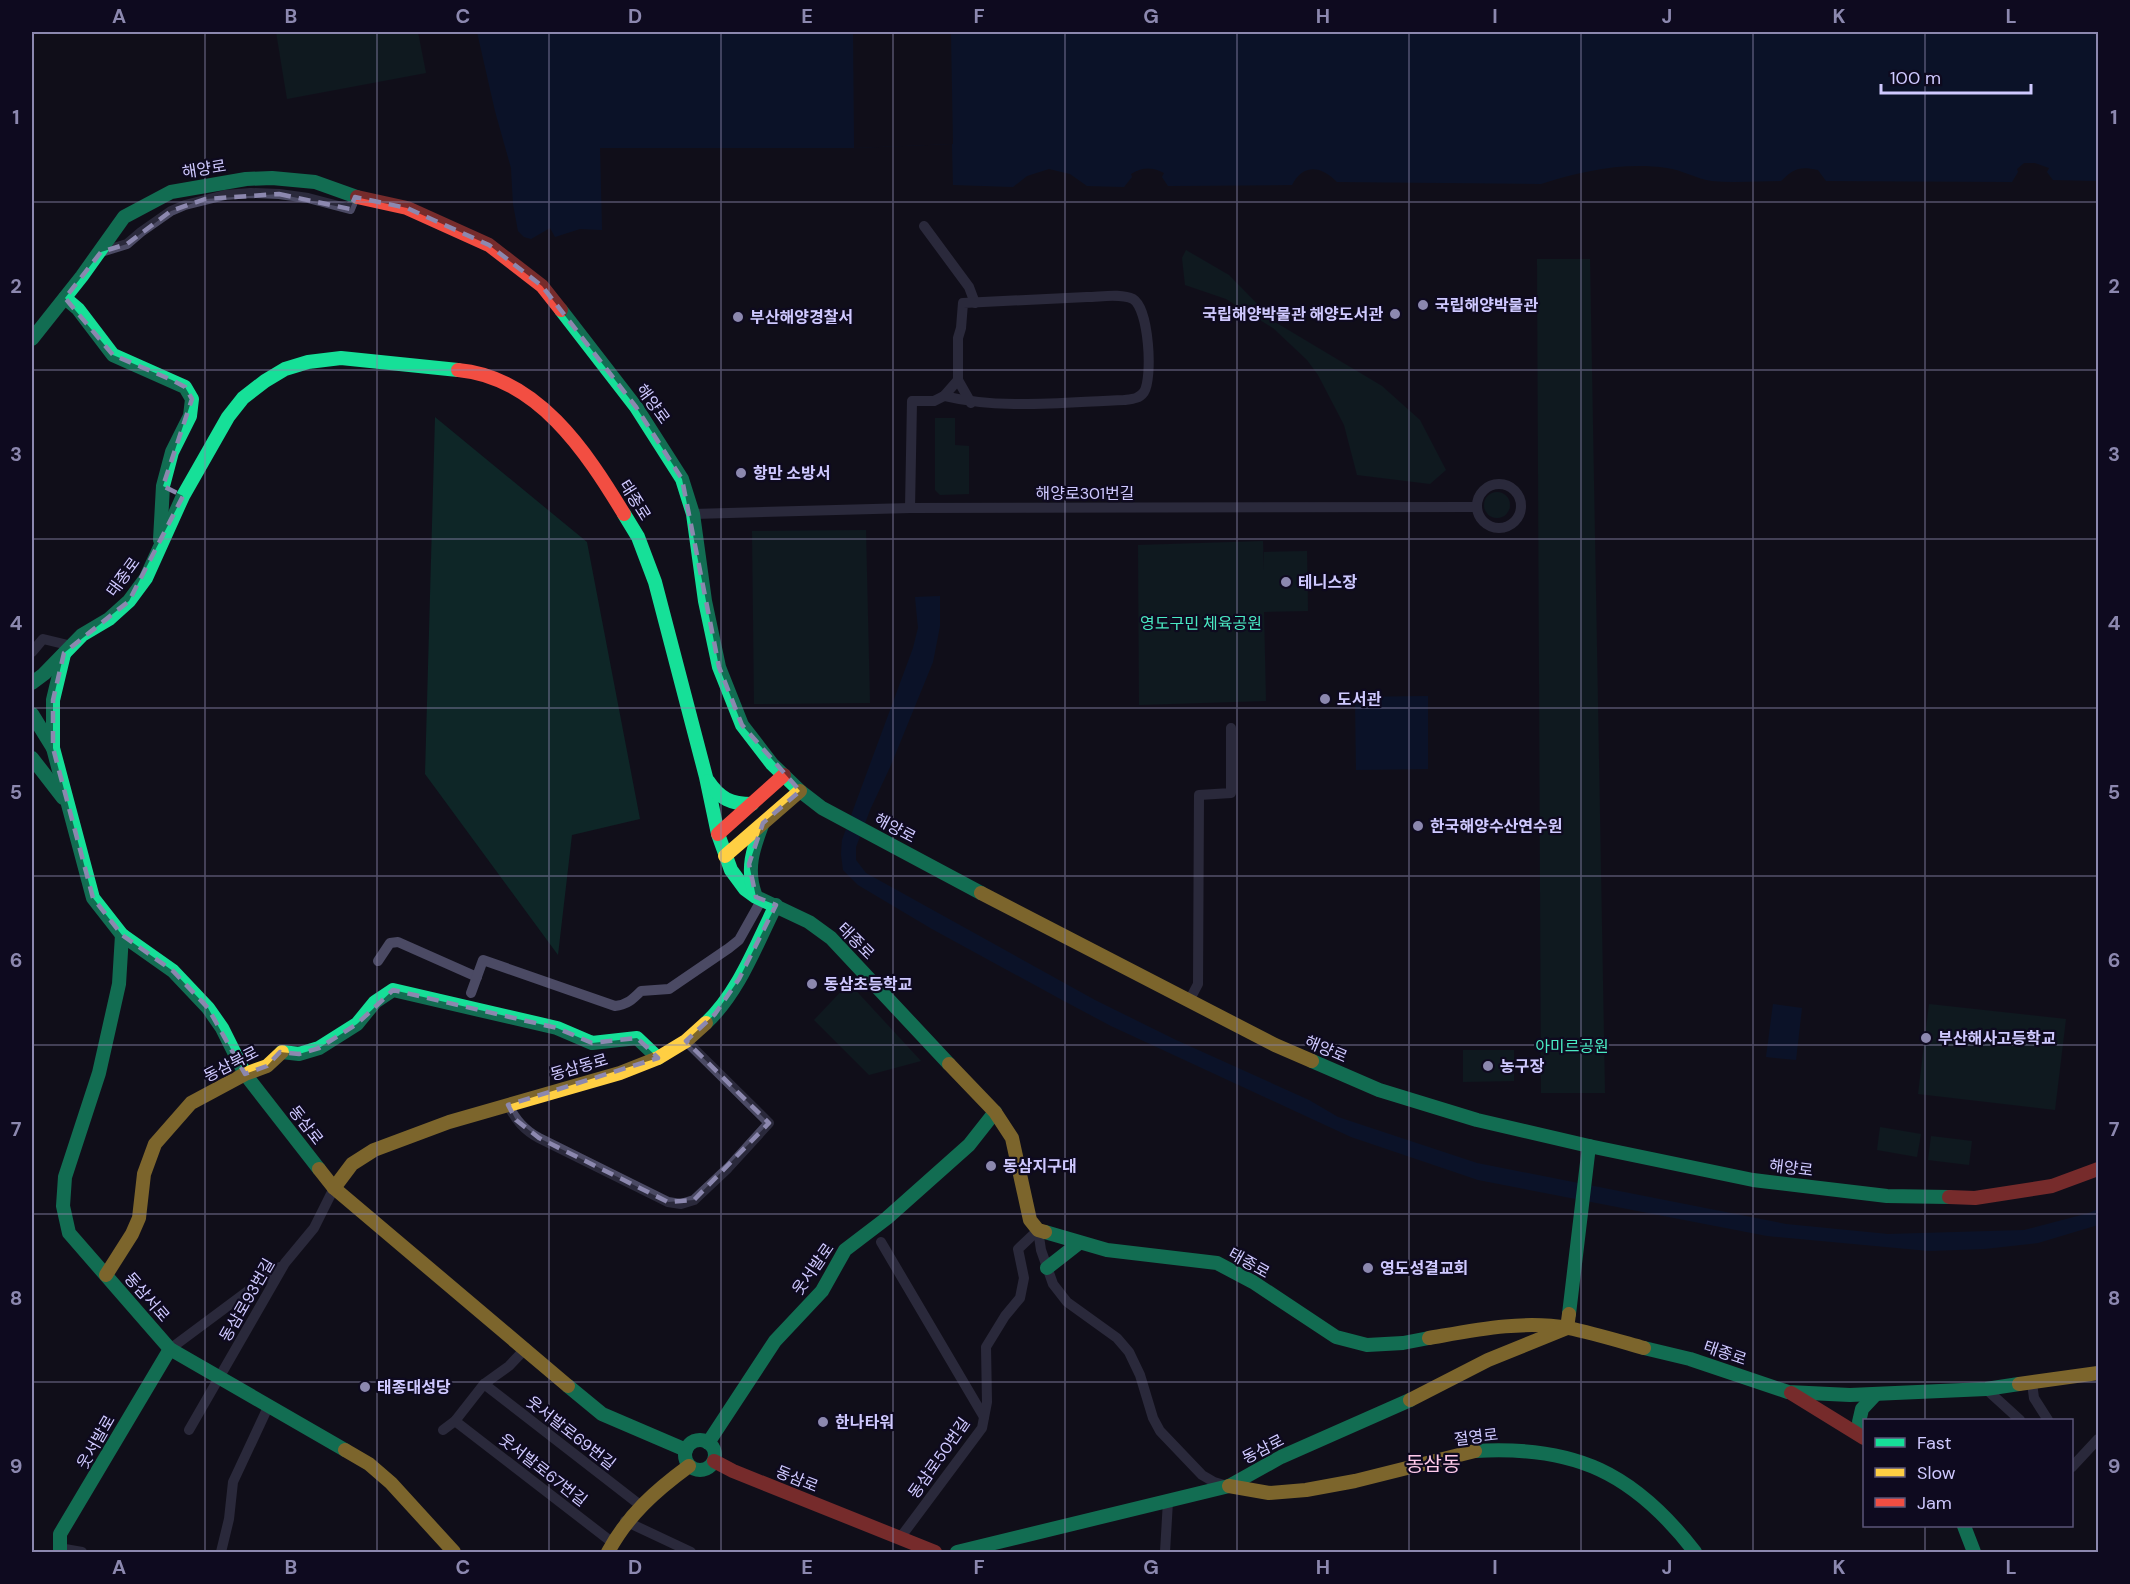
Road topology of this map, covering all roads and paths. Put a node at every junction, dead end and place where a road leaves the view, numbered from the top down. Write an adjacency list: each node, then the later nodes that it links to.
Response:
1 (355, 197): 3 (street); 3 (main road, 해양로); 14 (main road, 해양로)
2 (924, 226): 5 (street)
3 (101, 252): 4 (main road, 해양로)
4 (64, 298): 6 (main road, 해양로); 10 (main road)
5 (975, 303): 7 (street); 9 (street)
6 (32, 339)
7 (958, 380): 8 (street); 9 (street)
8 (944, 396): 9 (street); 13 (street)
9 (971, 403)
10 (163, 486): 11 (main road); 15 (main road)
11 (183, 496): 15 (main road, 태종로); 24 (main road, 태종로)
12 (1477, 507): 12 (street); 13 (street, 해양로301번길)
13 (910, 508): 14 (street, 해양로301번길)
14 (693, 514): 23 (main road, 해양로)
15 (159, 550): 16 (main road, 태종로)
16 (68, 650): 17 (street); 18 (main road, 태종로); 21 (main road)
17 (32, 652)
18 (32, 683)
19 (32, 714): 21 (main road, 동삼로)
20 (1231, 728): 37 (street)
21 (53, 748): 26 (main road, 동삼로)
22 (32, 758): 26 (main road)
23 (783, 776): 25 (main road, 해양로); 27 (main road)
24 (706, 777): 27 (main road); 29 (main road, 태종로)
25 (800, 791): 28 (main road); 37 (main road, 해양로)
26 (67, 803): 33 (main road, 동삼로)
27 (752, 804): 29 (main road)
28 (763, 823): 30 (main road); 31 (main road)
29 (718, 834): 30 (main road, 태종로)
30 (725, 856): 31 (main road, 태종로)
31 (759, 898): 32 (main road, 태종로); 35 (street)
32 (776, 905): 38 (main road, 동삼동로); 42 (main road, 태종로)
33 (122, 935): 40 (main road, 동삼로); 51 (main road, 동삼서로)
34 (378, 961): 35 (street)
35 (477, 976): 36 (street)
36 (471, 993)
37 (1189, 1001): 43 (main road, 해양로)
38 (686, 1041): 39 (main road, 동삼동로); 41 (street)
39 (658, 1058): 40 (main road, 동삼북로); 41 (main road, 동삼동로)
40 (245, 1074): 45 (main road, 동삼로); 51 (main road, 동삼북로)
41 (508, 1105): 45 (main road, 동삼동로)
42 (995, 1112): 46 (main road, 태종로); 74 (main road, 웃서발로)
43 (1589, 1146): 44 (main road, 해양로); 52 (main road)
44 (2098, 1168)
45 (334, 1188): 49 (street, 동삼로93번길); 53 (main road, 동삼로)
46 (1038, 1230): 48 (main road, 태종로); 50 (street); 64 (street, 동삼로50번길)
47 (881, 1242): 64 (street)
48 (1079, 1243): 50 (main road); 52 (main road, 태종로)
49 (285, 1263): 54 (street); 56 (street, 동삼로93번길)
50 (1047, 1268): 80 (street)
51 (106, 1275): 54 (main road, 동삼서로)
52 (1567, 1328): 60 (main road, 태종로); 80 (main road, 동삼로)
53 (525, 1348): 58 (street); 75 (main road, 동삼로)
54 (170, 1349): 56 (main road, 동삼서로); 87 (main road, 웃서발로)
55 (2098, 1373): 57 (main road, 태종로)
56 (219, 1377): 63 (main road, 동삼서로); 70 (street, 동삼로93번길)
57 (2032, 1383): 59 (main road, 태종로); 66 (street)
58 (484, 1384): 67 (street); 82 (street, 웃서발로69번길)
59 (1986, 1389): 61 (main road, 태종로); 65 (street)
60 (1788, 1392): 62 (main road, 태종로); 68 (main road)
61 (1876, 1394): 62 (main road, 태종로); 69 (main road)
62 (1850, 1395): 68 (main road)
63 (269, 1405): 89 (street); 90 (main road, 동삼서로)
64 (984, 1417): 85 (street, 동삼로50번길)
65 (2019, 1419)
66 (2047, 1419)
67 (455, 1421): 71 (street); 86 (street, 웃서발로67번길)
68 (1847, 1427): 72 (main road)
69 (1863, 1428)
70 (189, 1430)
71 (443, 1430)
72 (1863, 1437)
73 (2098, 1439): 78 (street)
74 (708, 1443): 76 (main road); 77 (main road)
75 (671, 1445): 76 (main road, 동삼로); 79 (main road)
76 (686, 1450): 79 (main road)
77 (714, 1461): 79 (main road); 85 (main road, 동삼로)
78 (2073, 1466)
79 (684, 1470): 82 (main road)
80 (1229, 1486): 81 (main road, 동삼로); 95 (main road, 절영로)
81 (1168, 1501): 93 (main road, 동삼로); 94 (street)
82 (640, 1506): 83 (main road)
83 (625, 1521): 86 (main road); 91 (street)
84 (1964, 1527): 96 (main road)
85 (900, 1538): 92 (main road, 동삼로)
86 (611, 1548)
87 (60, 1550): 88 (street)
88 (82, 1552)
89 (221, 1552)
90 (454, 1552)
91 (691, 1552)
92 (935, 1552)
93 (957, 1552)
94 (1165, 1552)
95 (1695, 1552)
96 (1974, 1552)

